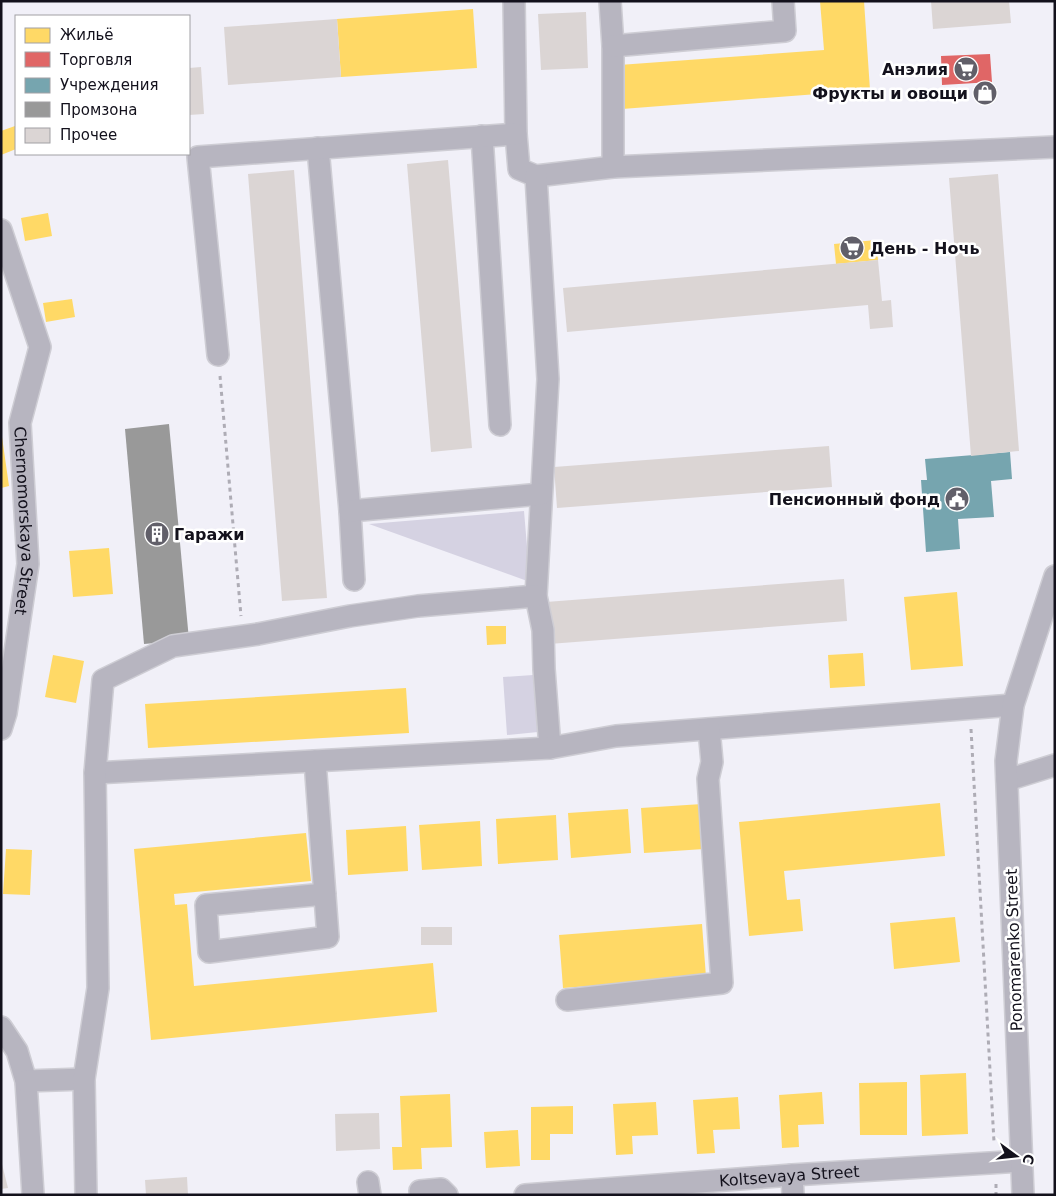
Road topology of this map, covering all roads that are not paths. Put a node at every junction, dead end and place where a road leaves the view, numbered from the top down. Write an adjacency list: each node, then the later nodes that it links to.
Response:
1 (514, 1): 5 (street)
2 (610, 1): 4 (street)
3 (783, 1): 4 (street)
4 (613, 46): 9 (street)
5 (516, 134): 6 (street); 10 (street)
6 (482, 136): 8 (street); 13 (street)
7 (1055, 147): 9 (street)
8 (318, 148): 12 (street); 15 (street)
9 (613, 167): 10 (street)
10 (536, 176): 14 (street)
11 (1, 230): 20 (street, Chernomorskaya Street)
12 (218, 355)
13 (500, 425)
14 (541, 494): 15 (street); 18 (street)
15 (350, 512): 17 (street)
16 (1055, 576): 19 (street, Ponomarenko Street)
17 (354, 580)
18 (536, 596): 22 (street); 25 (street)
19 (1013, 705): 21 (street); 26 (street, Ponomarenko Street)
20 (1, 729)
21 (709, 729): 22 (street); 28 (street)
22 (550, 748): 23 (street)
23 (315, 761): 25 (street); 27 (street)
24 (1055, 765): 26 (street)
25 (95, 773): 30 (street)
26 (1007, 780): 32 (street, Ponomarenko Street)
27 (325, 894): 27 (street)
28 (567, 1000)
29 (1, 1027): 31 (street)
30 (84, 1079): 31 (street); 36 (street)
31 (26, 1081): 35 (street)
32 (1022, 1162): 33 (street, Koltsevaya Street); 39 (street, Ponomarenko Street)
33 (792, 1185): 38 (street, Koltsevaya Street)
34 (420, 1191): 37 (street)
35 (32, 1195)
36 (86, 1195)
37 (447, 1195)
38 (525, 1195)
39 (1023, 1195)

